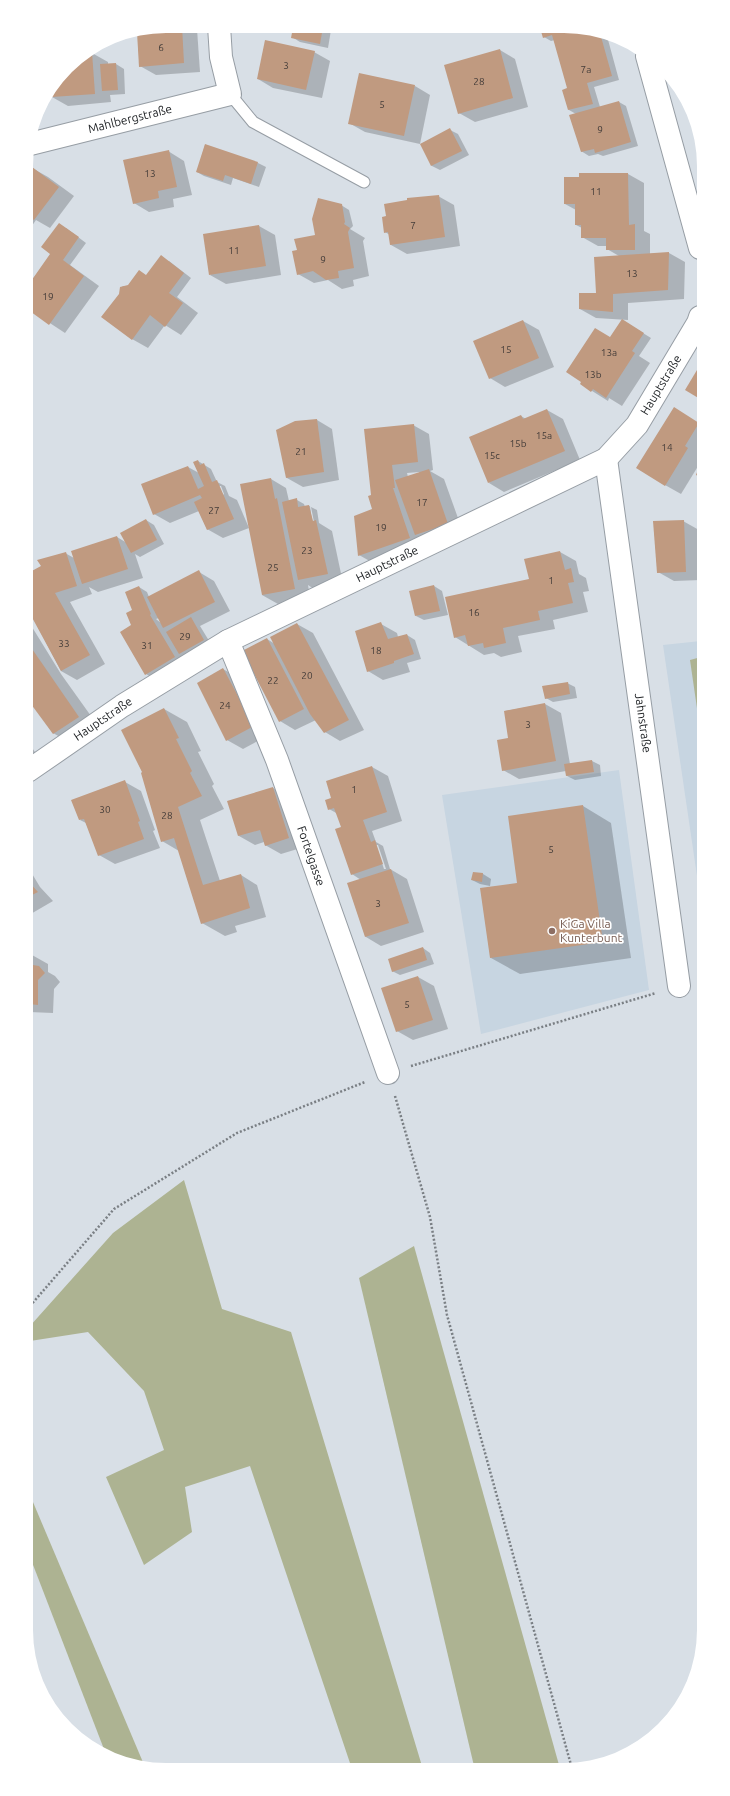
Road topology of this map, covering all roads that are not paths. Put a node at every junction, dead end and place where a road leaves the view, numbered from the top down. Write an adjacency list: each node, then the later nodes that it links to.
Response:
1 (219, 33): 3 (street)
2 (649, 64): 6 (street)
3 (230, 94): 4 (street, Mahlbergstraße); 5 (lane)
4 (35, 143)
5 (364, 182)
6 (697, 237)
7 (697, 325): 8 (street, Hauptstraße)
8 (606, 459): 9 (street, Hauptstraße); 11 (street, Jahnstraße)
9 (228, 641): 10 (street, Hauptstraße); 12 (street, Fortelgasse)
10 (33, 767)
11 (679, 986)
12 (388, 1072)

